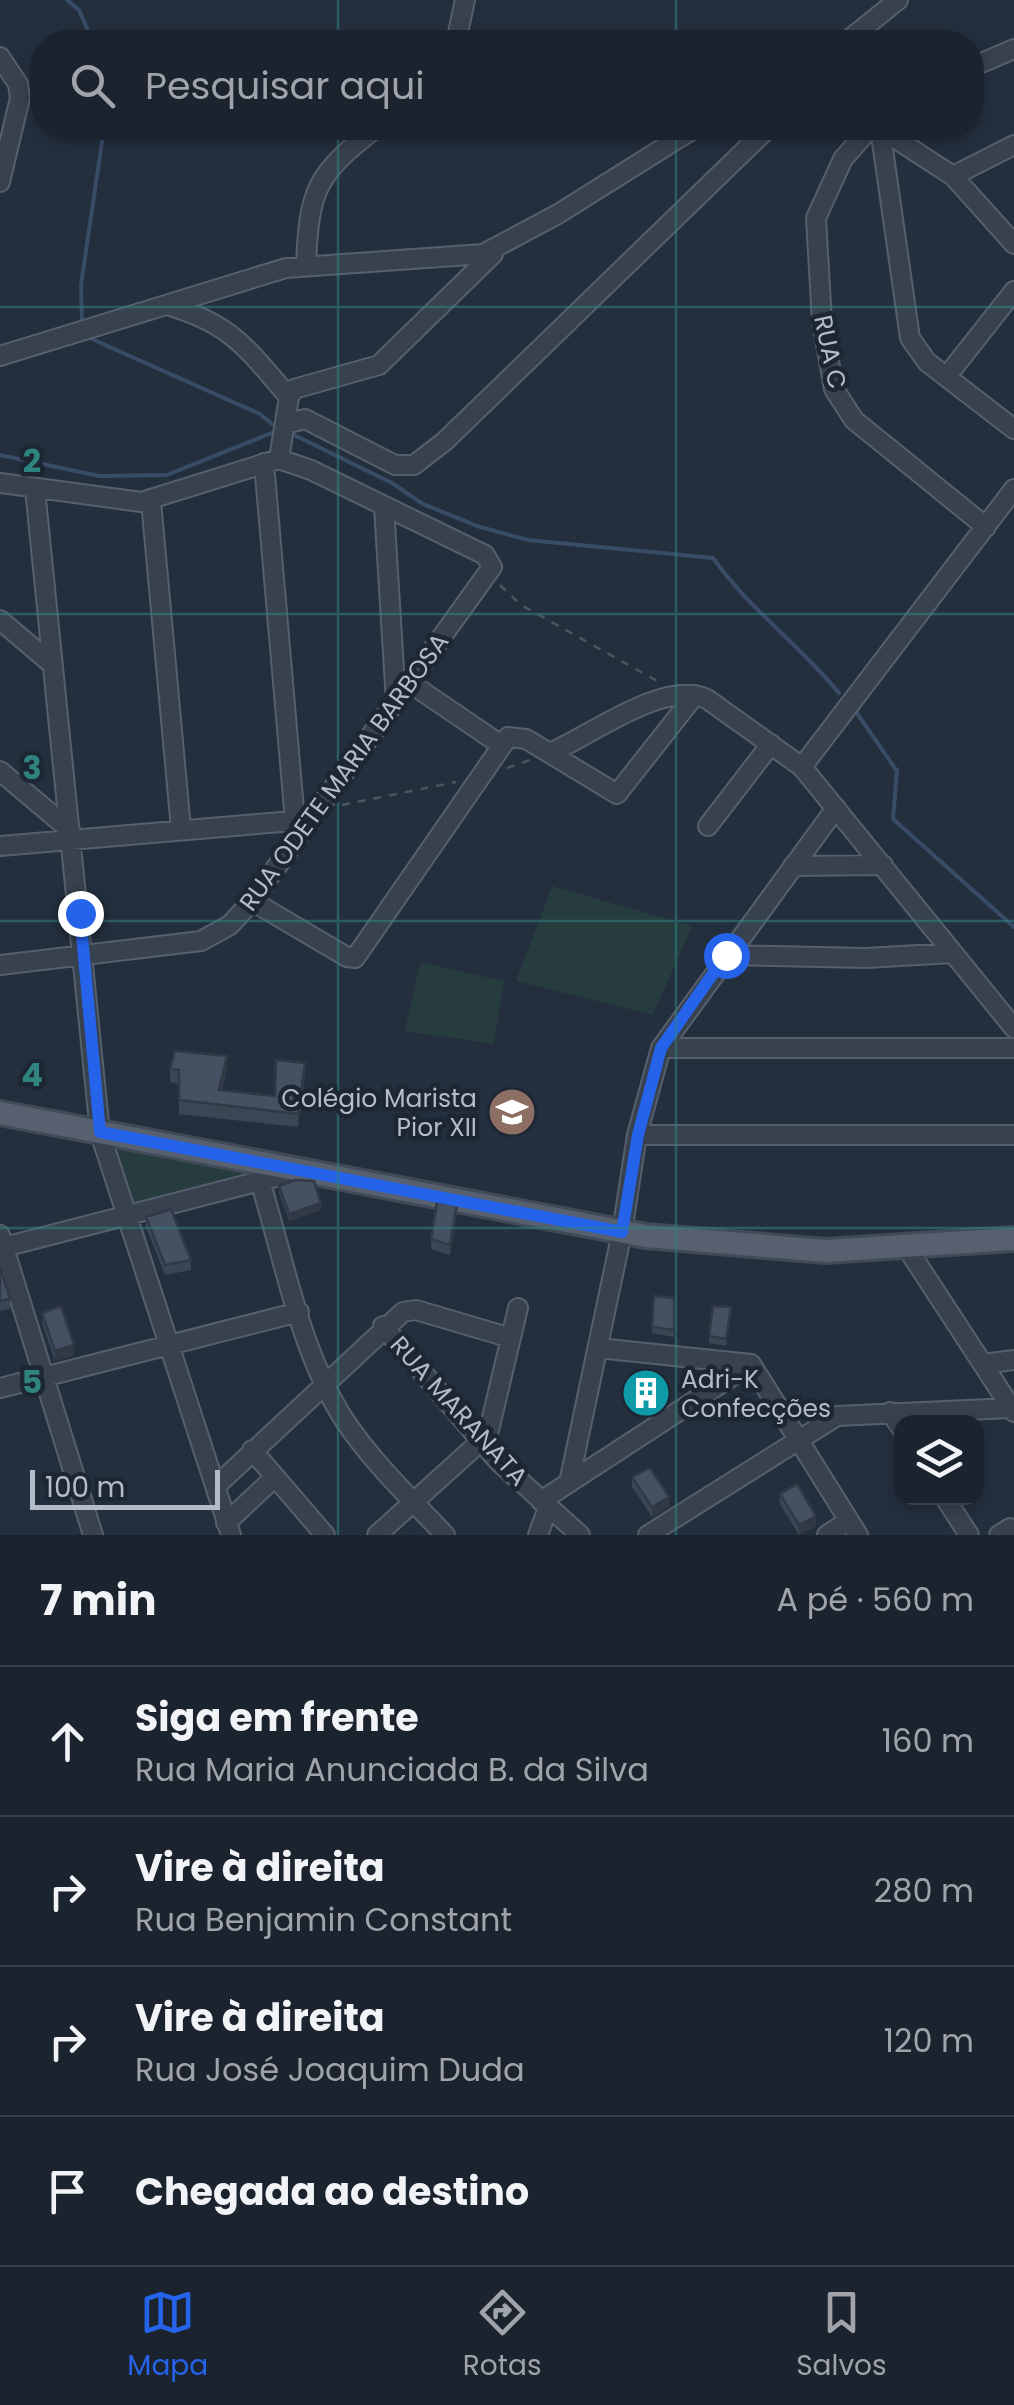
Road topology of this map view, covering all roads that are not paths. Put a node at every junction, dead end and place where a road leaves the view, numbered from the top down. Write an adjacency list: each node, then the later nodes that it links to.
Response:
1 (465, 0): 3 (street)
2 (898, 0): 4 (street)
3 (459, 30)
4 (861, 30)
5 (1014, 49): 7 (street)
6 (0, 57): 16 (street)
7 (984, 62)
8 (361, 140): 19 (street)
9 (675, 140): 18 (street)
10 (756, 140): 25 (street)
11 (860, 140): 33 (street, RUA C)
12 (881, 140): 23 (street)
13 (898, 140): 15 (street)
14 (1014, 145): 15 (street)
15 (953, 176): 17 (street)
16 (0, 182)
17 (1014, 244)
18 (500, 246): 19 (street); 24 (street)
19 (306, 265): 21 (street)
20 (1014, 292): 23 (street)
21 (170, 306): 22 (street); 24 (street)
22 (0, 356)
23 (946, 376): 26 (street)
24 (289, 396): 25 (street)
25 (285, 424): 27 (street)
26 (1014, 429)
27 (272, 461): 31 (street); 32 (street); 45 (street)
28 (0, 483): 30 (street)
29 (1014, 488): 33 (street)
30 (36, 489): 31 (street); 35 (street)
31 (152, 501): 47 (street)
32 (384, 507): 36 (street, RUA ODETE MARIA BARBOSA); 38 (street)
33 (986, 527): 42 (street)
34 (0, 620): 35 (street)
35 (53, 664): 48 (street)
36 (410, 683): 38 (street, RUA ODETE MARIA BARBOSA); 40 (street)
37 (687, 695): 39 (street); 41 (street); 41 (street)
38 (396, 702): 45 (street, RUA ODETE MARIA BARBOSA)
39 (771, 744): 42 (street); 46 (street)
40 (501, 745): 41 (street); 52 (street)
41 (550, 752)
42 (802, 767): 44 (street)
43 (0, 772): 48 (street)
44 (836, 808): 50 (street); 51 (street)
45 (307, 817): 47 (street); 52 (street, RUA ODETE MARIA BARBOSA)
46 (708, 826)
47 (181, 830): 48 (street)
48 (70, 836): 49 (street); 54 (street)
49 (0, 846)
50 (883, 864): 51 (street); 53 (street)
51 (793, 866): 55 (street)
52 (252, 900): 54 (street, RUA ODETE MARIA BARBOSA)
53 (953, 953): 55 (street); 57 (street)
54 (83, 954): 56 (street, RUA ODETE MARIA BARBOSA); 61 (street)
55 (726, 955): 58 (street)
56 (0, 965)
57 (1014, 1028)
58 (661, 1048): 59 (street); 62 (street)
59 (1014, 1048)
60 (0, 1113): 61 (main road)
61 (100, 1132): 64 (main road); 66 (street)
62 (638, 1135): 63 (street); 67 (street)
63 (1014, 1135)
64 (295, 1172): 65 (street); 67 (main road)
65 (261, 1184): 66 (street); 72 (street)
66 (126, 1216): 69 (street); 75 (street)
67 (622, 1232): 70 (main road); 76 (street)
68 (1014, 1238): 70 (main road)
69 (1, 1244): 80 (street)
70 (907, 1248): 79 (street)
71 (518, 1308): 74 (street)
72 (300, 1312): 75 (street); 81 (street)
73 (384, 1326): 74 (street); 81 (street); 87 (street, RUA MARANATA)
74 (511, 1338): 87 (street)
75 (169, 1345): 80 (street); 91 (street)
76 (598, 1348): 78 (street); 90 (street)
77 (1014, 1360): 79 (street)
78 (751, 1364): 86 (street); 90 (street)
79 (983, 1364): 83 (street)
80 (46, 1378): 82 (street); 97 (street)
81 (325, 1381): 88 (street); 92 (street)
82 (0, 1388)
83 (1012, 1410): 84 (street)
84 (890, 1412): 85 (street); 86 (street)
85 (894, 1418)
86 (797, 1438): 95 (street); 103 (street)
87 (483, 1444): 92 (street); 93 (street, RUA MARANATA)
88 (252, 1450): 89 (street); 91 (street)
89 (275, 1477): 96 (street); 98 (street)
90 (570, 1478): 93 (street)
91 (216, 1486): 96 (street)
92 (414, 1502): 99 (street); 100 (street)
93 (544, 1504): 101 (street); 102 (street, RUA MARANATA)
94 (949, 1505): 105 (street)
95 (853, 1528): 104 (street)
96 (229, 1529)
97 (93, 1535)
98 (324, 1535)
99 (376, 1535)
100 (445, 1535)
101 (538, 1535)
102 (580, 1535)
103 (648, 1535)
104 (827, 1535)
105 (968, 1535)

